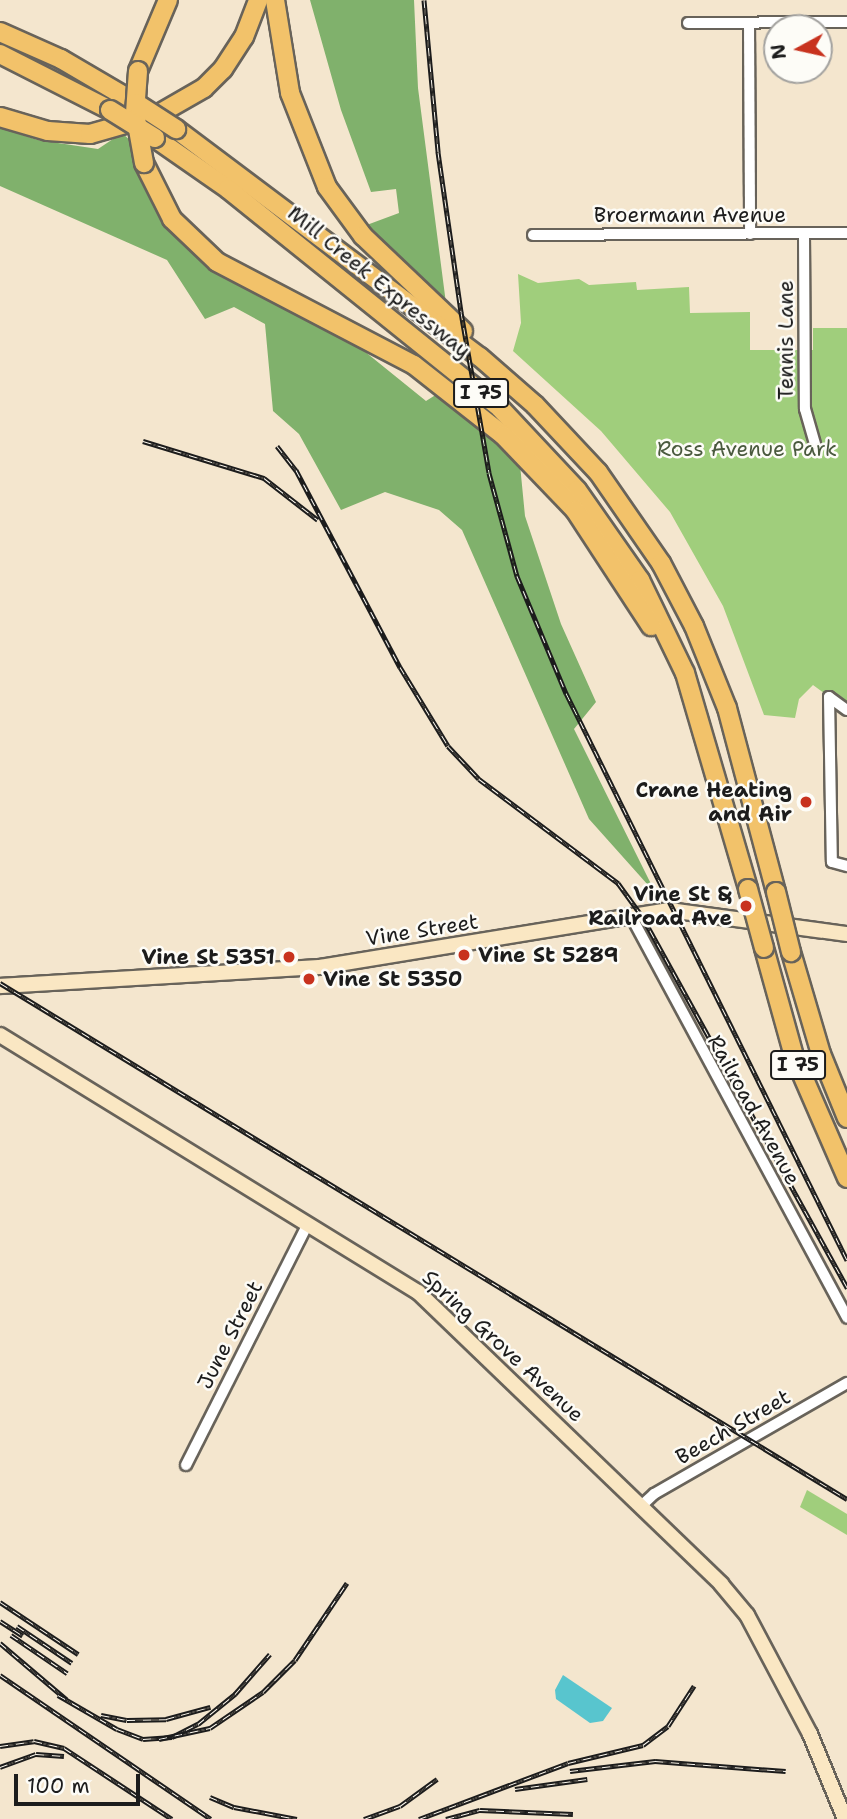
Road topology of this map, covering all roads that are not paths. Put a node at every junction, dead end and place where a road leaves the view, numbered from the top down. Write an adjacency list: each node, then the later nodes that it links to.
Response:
1 (168, 0): 17 (highway, bridge)
2 (258, 0): 9 (highway)
3 (275, 0): 14 (highway)
4 (847, 22): 6 (street)
5 (688, 23): 6 (street)
6 (749, 23): 11 (street)
7 (0, 32): 14 (highway, Mill Creek Expressway / I 75, bridge)
8 (0, 54): 17 (highway, Mill Creek Expressway / I 75, bridge)
9 (0, 117)
10 (847, 233): 12 (street, Broermann Avenue)
11 (750, 234): 12 (street, Broermann Avenue); 13 (street, Broermann Avenue)
12 (804, 234): 15 (street, Tennis Lane)
13 (533, 235)
14 (481, 357): 23 (highway, Mill Creek Expressway / I 75, bridge)
15 (815, 444)
16 (847, 710): 18 (street)
17 (704, 733): 24 (highway, Mill Creek Expressway / I 75, bridge)
18 (847, 866)
19 (632, 918): 20 (main road, Vine Street); 21 (main road, Vine Street); 26 (street, Railroad Avenue)
20 (847, 934)
21 (0, 986)
22 (0, 1035): 25 (main road, Spring Grove Avenue)
23 (847, 1118)
24 (847, 1178)
25 (308, 1223): 28 (street, June Street); 29 (main road, Spring Grove Avenue)
26 (847, 1318)
27 (847, 1383): 29 (street, Beech Street)
28 (186, 1465)
29 (640, 1507): 30 (main road, Spring Grove Avenue)
30 (845, 1819)

